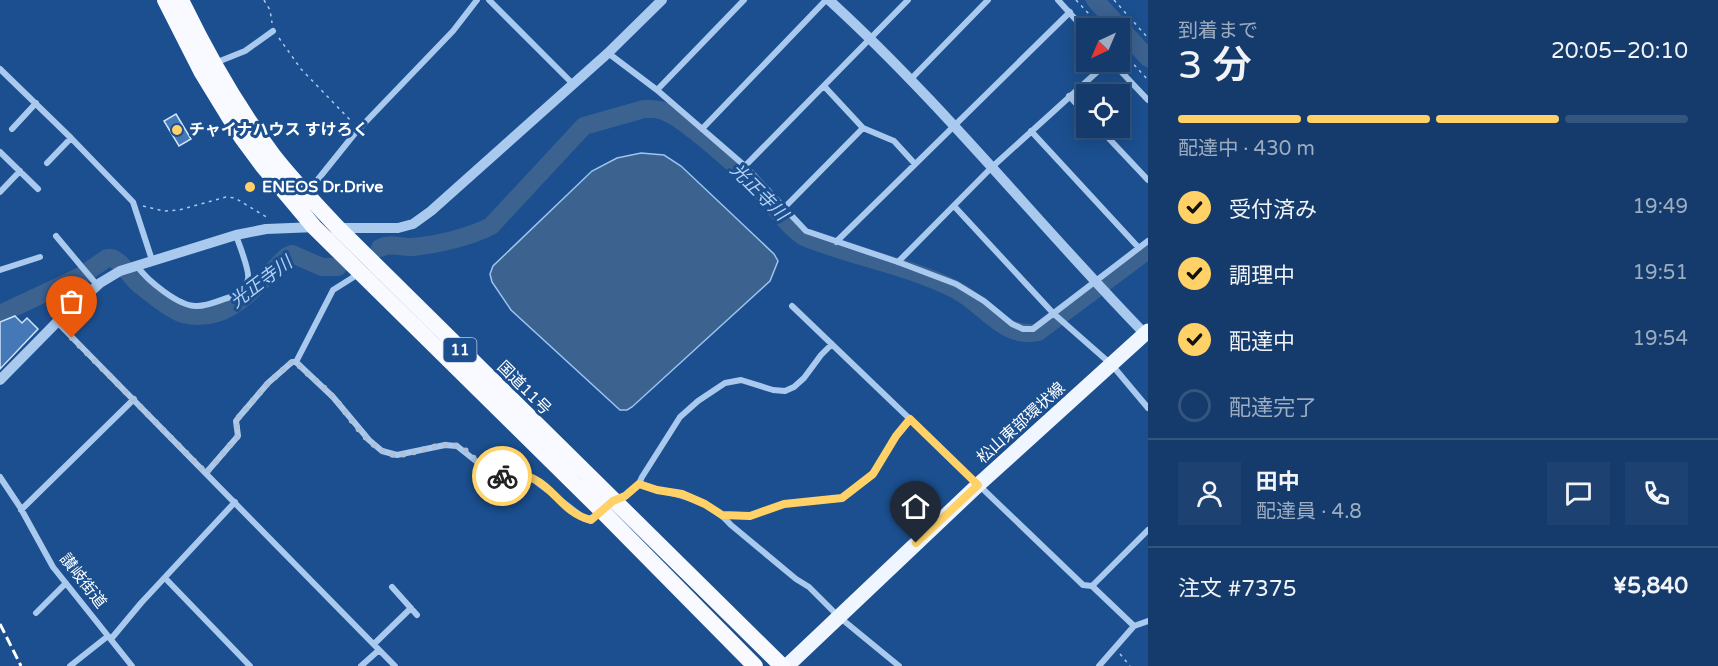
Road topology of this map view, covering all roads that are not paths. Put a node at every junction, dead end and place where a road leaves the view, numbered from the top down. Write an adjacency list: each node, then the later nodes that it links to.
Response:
1 (165, 0): 16 (highway, 国道11号 / 11)
2 (181, 0): 16 (highway, 国道11号 / 11)
3 (477, 0): 44 (street)
4 (489, 0): 21 (street)
5 (662, 0): 15 (street)
6 (744, 0): 23 (street)
7 (827, 0): 14 (street); 31 (street)
8 (908, 0): 14 (street)
9 (988, 0): 20 (street)
10 (1058, 0): 11 (street)
11 (1070, 12): 12 (street); 28 (street)
12 (1076, 19)
13 (273, 31): 16 (street)
14 (870, 38): 20 (street); 22 (street)
15 (608, 53): 21 (street); 23 (street)
16 (207, 68): 44 (highway, 国道11号 / 11); 47 (highway, 国道11号 / 11)
17 (0, 70): 26 (street)
18 (1097, 72): 24 (street)
19 (1121, 72): 25 (street)
20 (910, 81): 28 (street)
21 (572, 83): 48 (street)
22 (824, 86): 29 (street); 38 (street)
23 (657, 90): 31 (street)
24 (1070, 96): 27 (street); 32 (street)
25 (1148, 100)
26 (36, 103): 30 (street); 33 (street)
27 (1076, 103)
28 (953, 127): 37 (street); 39 (street)
29 (863, 128): 37 (street); 46 (street)
30 (12, 129)
31 (702, 129): 38 (street)
32 (1031, 131): 39 (street); 53 (street)
33 (71, 138): 36 (street); 55 (street)
34 (1108, 138): 41 (street)
35 (0, 152): 40 (street)
36 (47, 164)
37 (915, 164): 52 (street)
38 (745, 166): 46 (street)
39 (991, 168): 45 (street); 60 (street)
40 (20, 171): 42 (street); 43 (street)
41 (1148, 180)
42 (38, 189)
43 (0, 192)
44 (306, 193): 48 (highway, 国道11号 / 11)
45 (954, 206): 56 (street); 63 (street)
46 (784, 208): 52 (street)
47 (314, 227): 48 (street); 49 (street); 59 (highway, 国道11号 / 11)
48 (338, 228): 78 (highway, 国道11号 / 11)
49 (236, 235): 55 (street); 57 (street)
50 (56, 236): 61 (street)
51 (1148, 241): 53 (street)
52 (836, 242): 56 (street)
53 (1139, 248): 60 (street)
54 (40, 257): 58 (street)
55 (152, 260): 57 (street)
56 (898, 262): 63 (street)
57 (129, 268): 61 (street)
58 (0, 270)
59 (361, 273): 67 (street); 78 (highway, 国道11号 / 11)
60 (1095, 282): 63 (street); 65 (street)
61 (97, 285): 64 (street)
62 (792, 306): 66 (street)
63 (1054, 314): 68 (street)
64 (57, 322): 69 (street); 70 (street)
65 (1146, 332): 68 (main road, 松山東部環状線)
66 (832, 344): 72 (street); 75 (street)
67 (296, 362): 73 (street); 78 (street)
68 (1112, 365): 71 (street); 76 (main road, 松山東部環状線)
69 (0, 380)
70 (134, 399): 73 (street); 79 (street)
71 (1148, 408)
72 (910, 419): 76 (street); 80 (street)
73 (206, 473): 77 (street)
74 (0, 477): 79 (street, 讃岐街道)
75 (639, 484): 78 (street); 80 (street)
76 (978, 485): 84 (street); 89 (main road, 松山東部環状線)
77 (235, 502): 82 (street); 93 (street)
78 (607, 506): 99 (highway, 国道11号 / 11); 100 (highway, 国道11号 / 11)
79 (21, 510): 83 (street, 讃岐街道)
80 (722, 515): 89 (street)
81 (1148, 530): 84 (street)
82 (165, 578): 92 (street); 96 (street)
83 (66, 583): 87 (street); 92 (street, 讃岐街道)
84 (1092, 586): 91 (street)
85 (392, 587): 86 (street)
86 (411, 608): 88 (street); 93 (street)
87 (36, 613)
88 (417, 615)
89 (838, 616): 101 (main road, 松山東部環状線); 102 (street)
90 (1148, 621): 91 (street)
91 (1134, 626): 103 (street)
92 (110, 637): 94 (street); 95 (street, 讃岐街道)
93 (376, 647): 97 (street); 98 (street)
94 (70, 666)
95 (132, 666)
96 (250, 666)
97 (361, 666)
98 (395, 666)
99 (754, 666)
100 (782, 666)
101 (787, 666)
102 (899, 666)
103 (1099, 666)

